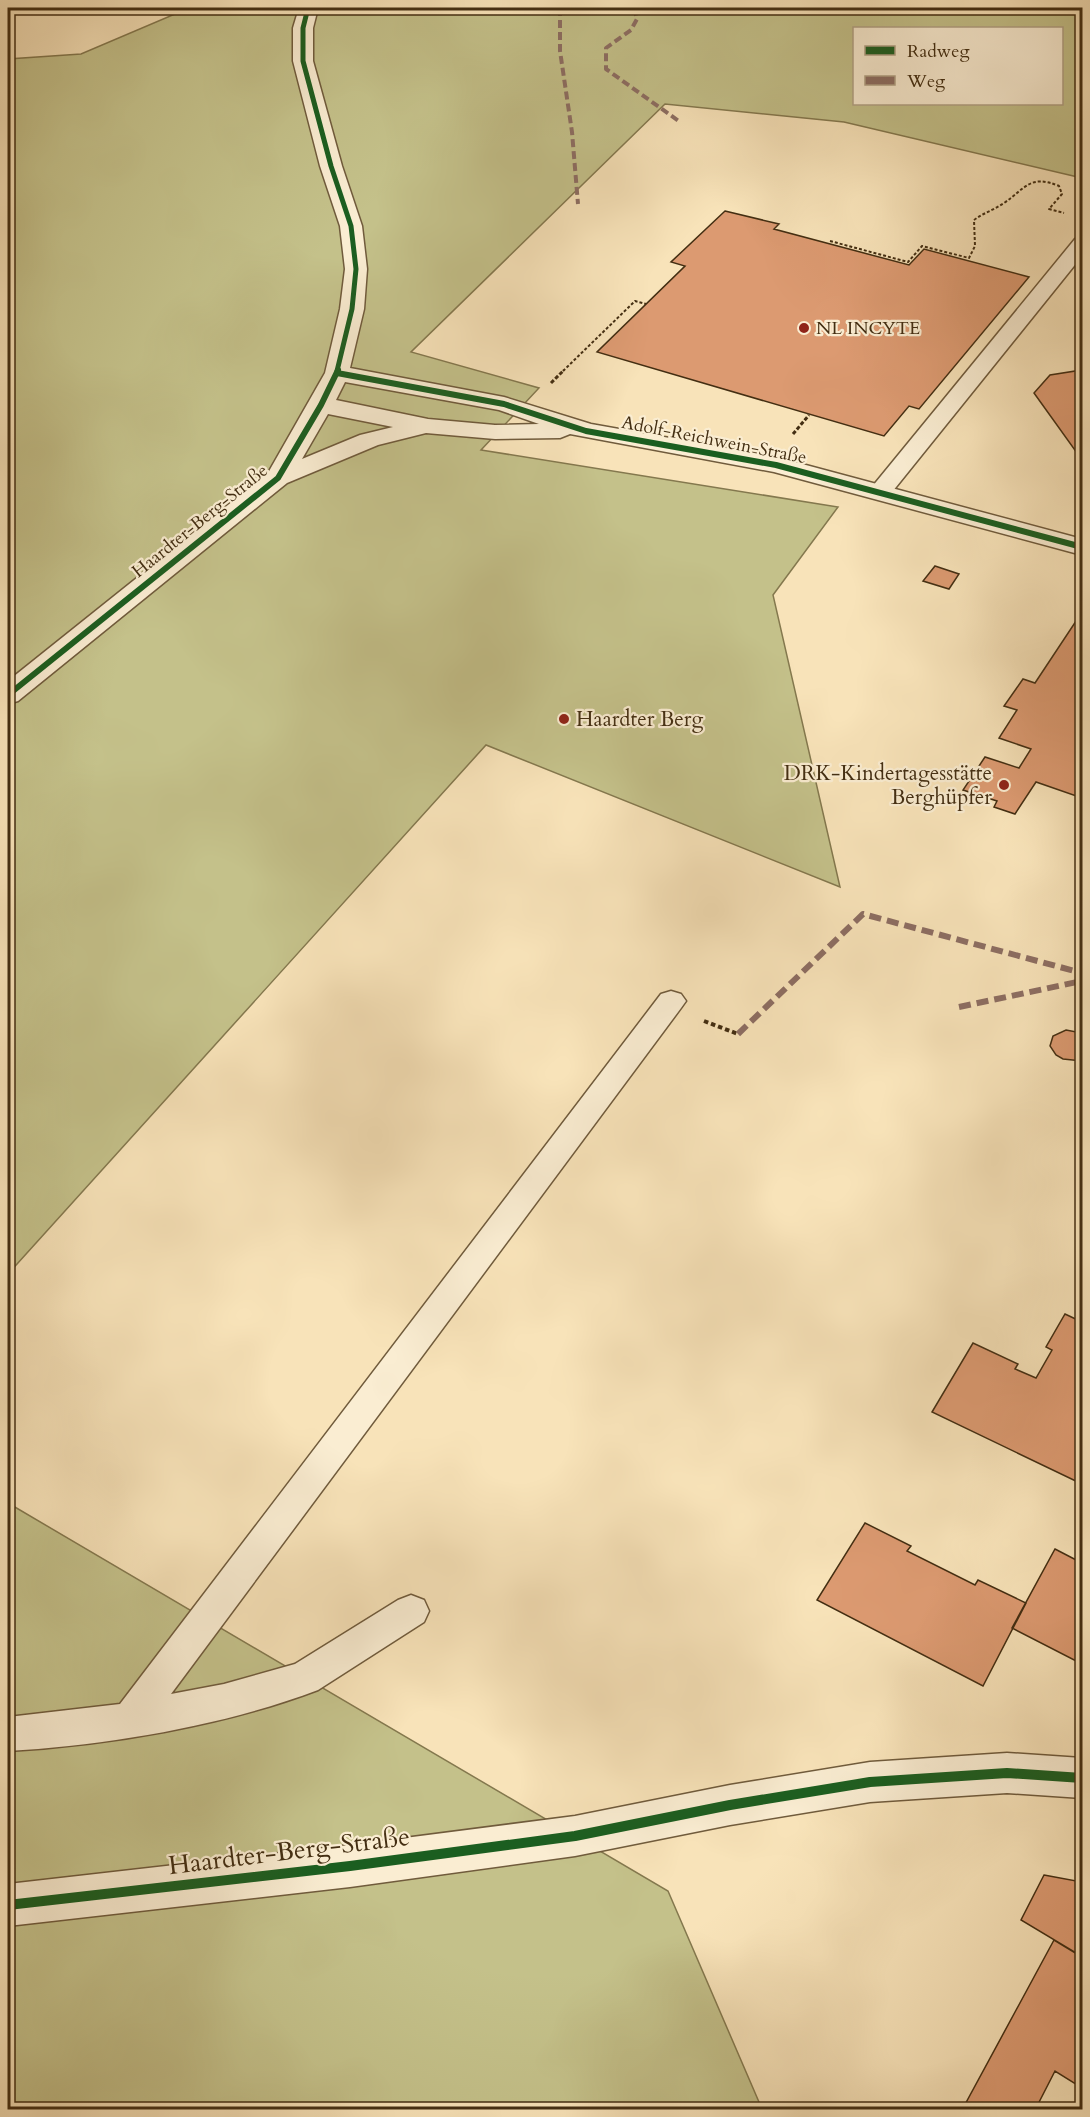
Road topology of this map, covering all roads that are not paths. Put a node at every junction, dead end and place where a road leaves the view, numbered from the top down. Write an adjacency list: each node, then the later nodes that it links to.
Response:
1 (308, 8): 3 (street, Haardter-Berg-Straße)
2 (1083, 243): 5 (lane)
3 (337, 373): 6 (street, Haardter-Berg-Straße); 8 (street, Adolf-Reichwein-Straße)
4 (934, 391): 5 (lane)
5 (957, 397): 10 (lane)
6 (321, 405): 7 (street, Adolf-Reichwein-Straße); 9 (street, Haardter-Berg-Straße)
7 (428, 426): 8 (street, Adolf-Reichwein-Straße); 9 (street, Adolf-Reichwein-Straße)
8 (586, 431): 10 (street, Adolf-Reichwein-Straße)
9 (278, 478): 12 (street, Haardter-Berg-Straße)
10 (880, 492): 11 (street, Adolf-Reichwein-Straße)
11 (1083, 547)
12 (8, 695)
13 (671, 1001): 15 (lane)
14 (411, 1611): 15 (lane)
15 (130, 1720): 16 (lane)
16 (8, 1734)
17 (1083, 1778): 18 (street, Haardter-Berg-Straße)
18 (8, 1905)

